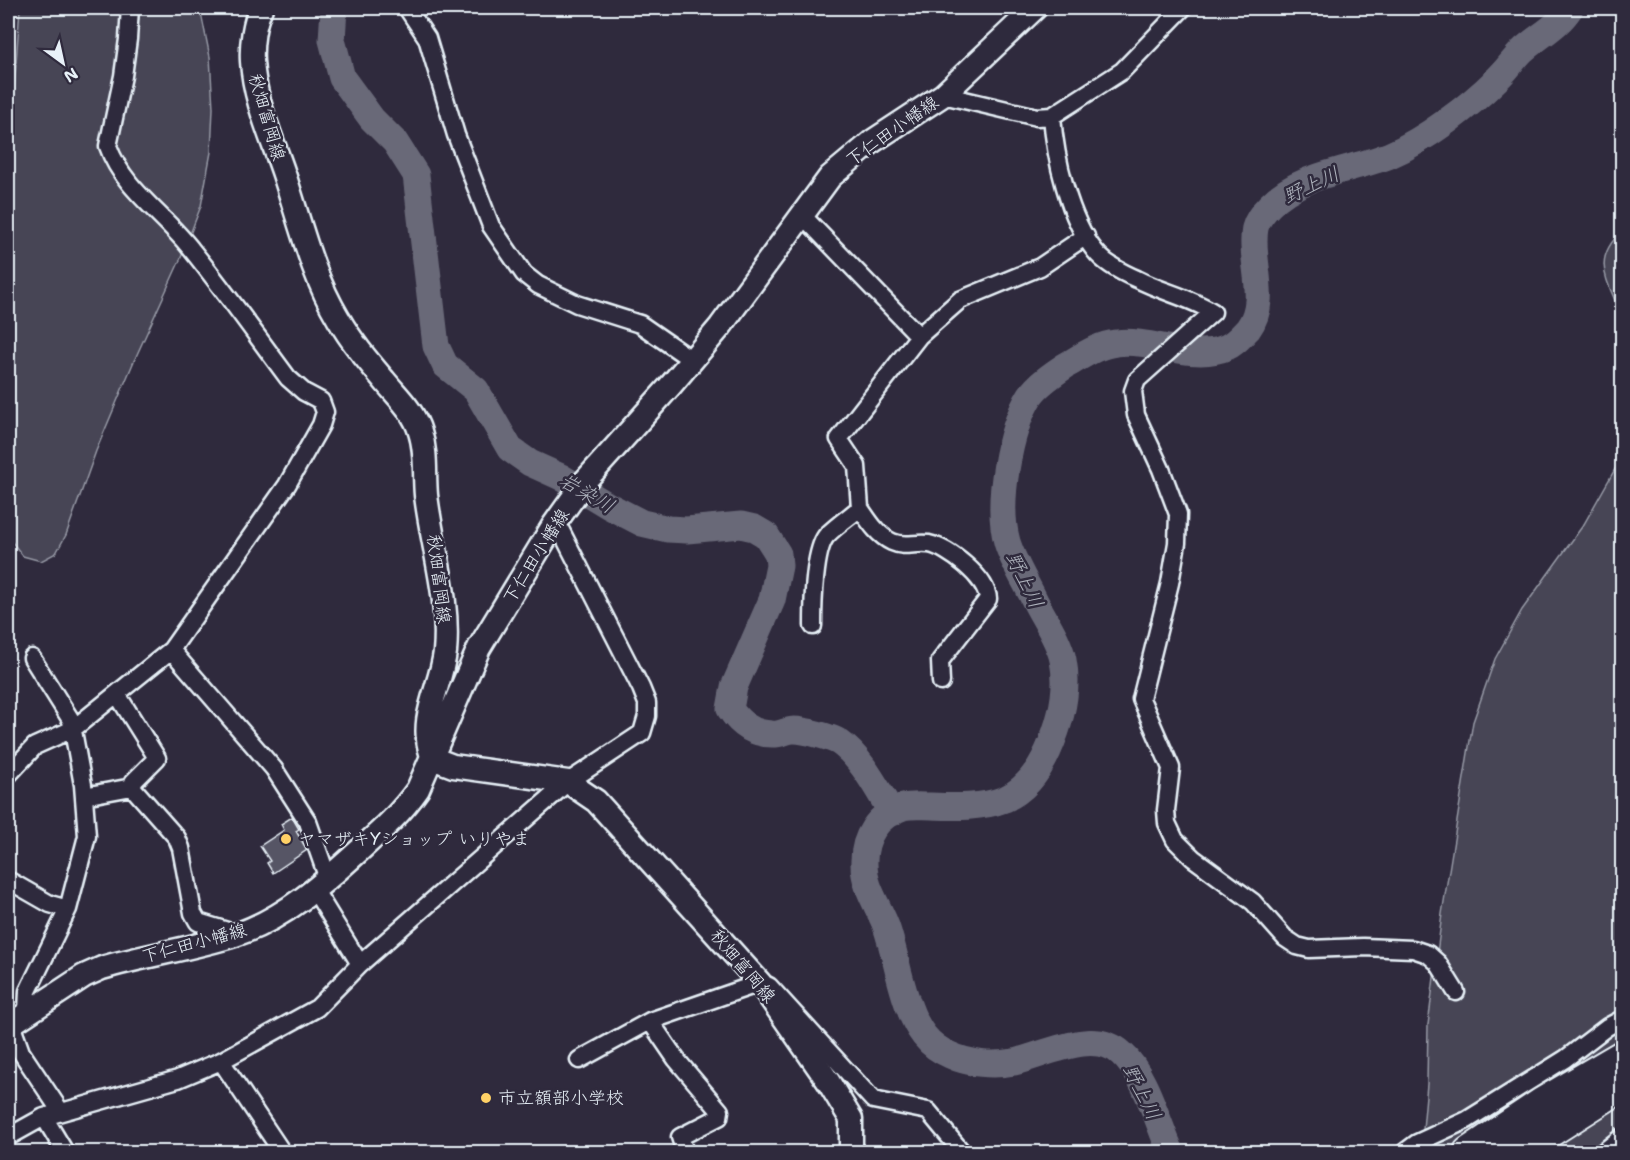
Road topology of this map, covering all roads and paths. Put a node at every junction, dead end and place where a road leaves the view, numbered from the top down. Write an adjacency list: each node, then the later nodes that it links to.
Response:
1 (129, 8): 15 (street)
2 (261, 8): 20 (main road, 秋畑富岡線)
3 (407, 8): 11 (street)
4 (1035, 8): 6 (main road, 下仁田小幡線)
5 (1183, 8): 7 (street)
6 (943, 95): 7 (street); 8 (main road, 下仁田小幡線)
7 (1052, 116): 9 (street)
8 (801, 214): 10 (street); 11 (main road, 下仁田小幡線)
9 (1086, 236): 10 (street); 31 (street)
10 (919, 336): 12 (street)
11 (692, 360): 13 (main road, 下仁田小幡線)
12 (860, 508): 14 (street); 17 (street)
13 (559, 517): 20 (main road, 下仁田小幡線); 22 (street)
14 (813, 626)
15 (171, 650): 18 (street); 26 (street)
16 (32, 658): 19 (street)
17 (940, 681)
18 (117, 694): 19 (street); 23 (street)
19 (73, 729): 21 (street); 24 (street)
20 (432, 758): 22 (main road, 秋畑富岡線); 26 (main road, 下仁田小幡線)
21 (8, 775)
22 (568, 782): 29 (street); 30 (main road, 秋畑富岡線)
23 (132, 788): 24 (street); 28 (street)
24 (84, 796): 27 (street)
25 (8, 880): 27 (street)
26 (321, 884): 28 (main road, 下仁田小幡線); 29 (street)
27 (68, 909): 34 (street)
28 (237, 934): 34 (main road, 下仁田小幡線)
29 (360, 964): 37 (street)
30 (760, 982): 33 (street); 46 (main road, 秋畑富岡線); 47 (street)
31 (1456, 992)
32 (1623, 1019): 48 (street)
33 (650, 1020): 36 (street); 45 (street)
34 (15, 1021): 39 (street)
35 (1623, 1056): 49 (highway)
36 (579, 1060)
37 (221, 1061): 39 (street); 44 (street)
38 (1623, 1086): 50 (highway)
39 (61, 1112): 40 (street)
40 (44, 1117): 41 (street); 43 (street)
41 (8, 1137)
42 (1623, 1137): 51 (street)
43 (65, 1152)
44 (282, 1152)
45 (685, 1152)
46 (851, 1152)
47 (962, 1152)
48 (1405, 1152)
49 (1469, 1152)
50 (1518, 1152)
51 (1603, 1152)

